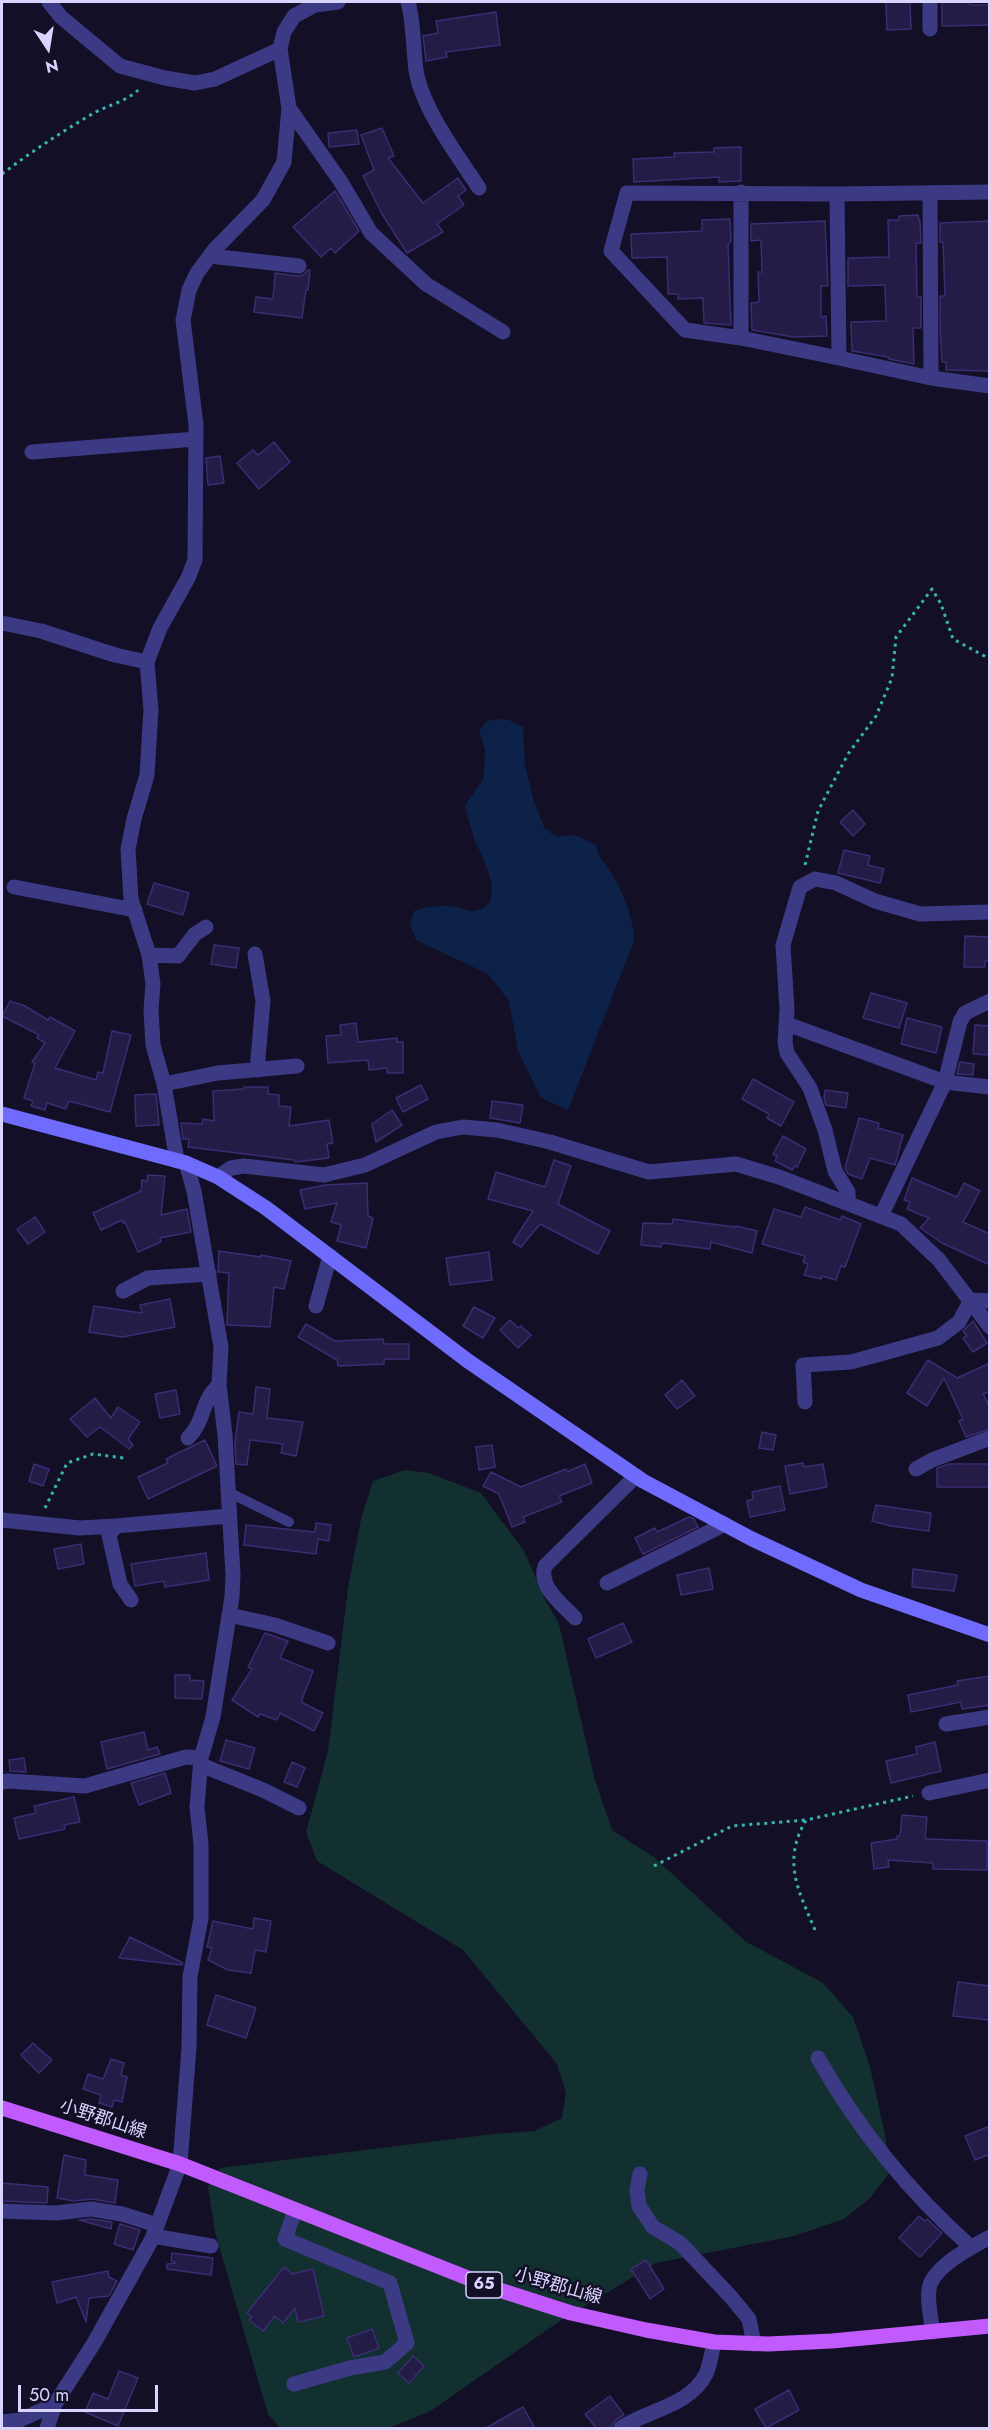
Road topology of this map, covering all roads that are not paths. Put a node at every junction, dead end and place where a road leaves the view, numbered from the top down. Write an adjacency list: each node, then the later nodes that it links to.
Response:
1 (49, 2): 6 (street)
2 (338, 2): 6 (street)
3 (408, 2): 8 (street)
4 (930, 2): 5 (street)
5 (930, 29)
6 (280, 49): 7 (street)
7 (289, 108): 13 (street); 15 (street)
8 (480, 188)
9 (741, 192): 12 (street); 16 (street); 16 (street)
10 (990, 192): 11 (street)
11 (930, 193): 12 (street); 18 (street)
12 (837, 194): 17 (street)
13 (210, 256): 14 (street); 20 (street)
14 (299, 267)
15 (503, 332)
16 (741, 338): 17 (street)
17 (840, 357): 18 (street)
18 (931, 378): 19 (street)
19 (990, 386)
20 (196, 439): 21 (street); 23 (street)
21 (32, 452)
22 (2, 623): 23 (street)
23 (147, 662): 25 (street)
24 (14, 887): 25 (street)
25 (135, 910): 29 (street)
26 (990, 912): 31 (street)
27 (206, 927): 29 (street)
28 (255, 954): 33 (street)
29 (149, 955): 35 (street)
30 (990, 1000): 34 (street)
31 (787, 1024): 34 (street); 40 (street)
32 (297, 1066): 33 (street)
33 (257, 1070): 35 (street)
34 (945, 1082): 36 (street); 41 (street)
35 (164, 1084): 38 (street)
36 (990, 1087)
37 (2, 1114): 38 (street)
38 (181, 1162): 39 (street); 43 (street)
39 (218, 1178): 40 (street); 42 (street)
40 (848, 1202): 41 (street)
41 (882, 1216): 45 (street)
42 (330, 1256): 47 (street); 54 (street)
43 (209, 1274): 44 (street); 49 (street)
44 (123, 1291)
45 (971, 1300): 46 (street); 48 (street); 50 (street)
46 (990, 1301)
47 (316, 1306)
48 (990, 1327)
49 (219, 1385): 51 (street); 55 (street)
50 (805, 1402)
51 (188, 1438)
52 (990, 1438): 53 (street)
53 (916, 1469)
54 (636, 1476): 59 (street); 64 (street)
55 (228, 1492): 56 (street); 58 (lane)
56 (229, 1516): 60 (street); 63 (street)
57 (2, 1520): 60 (street)
58 (289, 1522)
59 (725, 1524): 61 (street); 65 (street)
60 (116, 1526): 62 (street)
61 (606, 1583)
62 (131, 1600)
63 (229, 1615): 66 (street); 69 (street)
64 (575, 1618)
65 (990, 1635)
66 (328, 1643)
67 (990, 1717): 68 (street)
68 (946, 1724)
69 (201, 1762): 71 (street); 73 (street); 76 (street)
70 (990, 1780): 72 (street)
71 (2, 1782)
72 (929, 1793)
73 (300, 1809)
74 (818, 2058): 83 (street)
75 (2, 2108): 76 (main road, 小野郡山線 / 65)
76 (180, 2164): 78 (main road, 小野郡山線 / 65); 80 (street)
77 (640, 2174): 87 (street)
78 (295, 2210): 86 (main road, 小野郡山線 / 65); 88 (street)
79 (2, 2211): 80 (street)
80 (155, 2230): 82 (street); 89 (street)
81 (990, 2237): 83 (street)
82 (211, 2246)
83 (971, 2247): 85 (street)
84 (990, 2326): 85 (main road, 小野郡山線 / 65)
85 (933, 2332): 87 (main road, 小野郡山線 / 65)
86 (714, 2342): 87 (main road, 小野郡山線 / 65); 92 (street)
87 (754, 2344)
88 (294, 2384)
89 (55, 2404): 90 (street); 91 (street)
90 (2, 2422)
91 (46, 2428)
92 (621, 2428)

